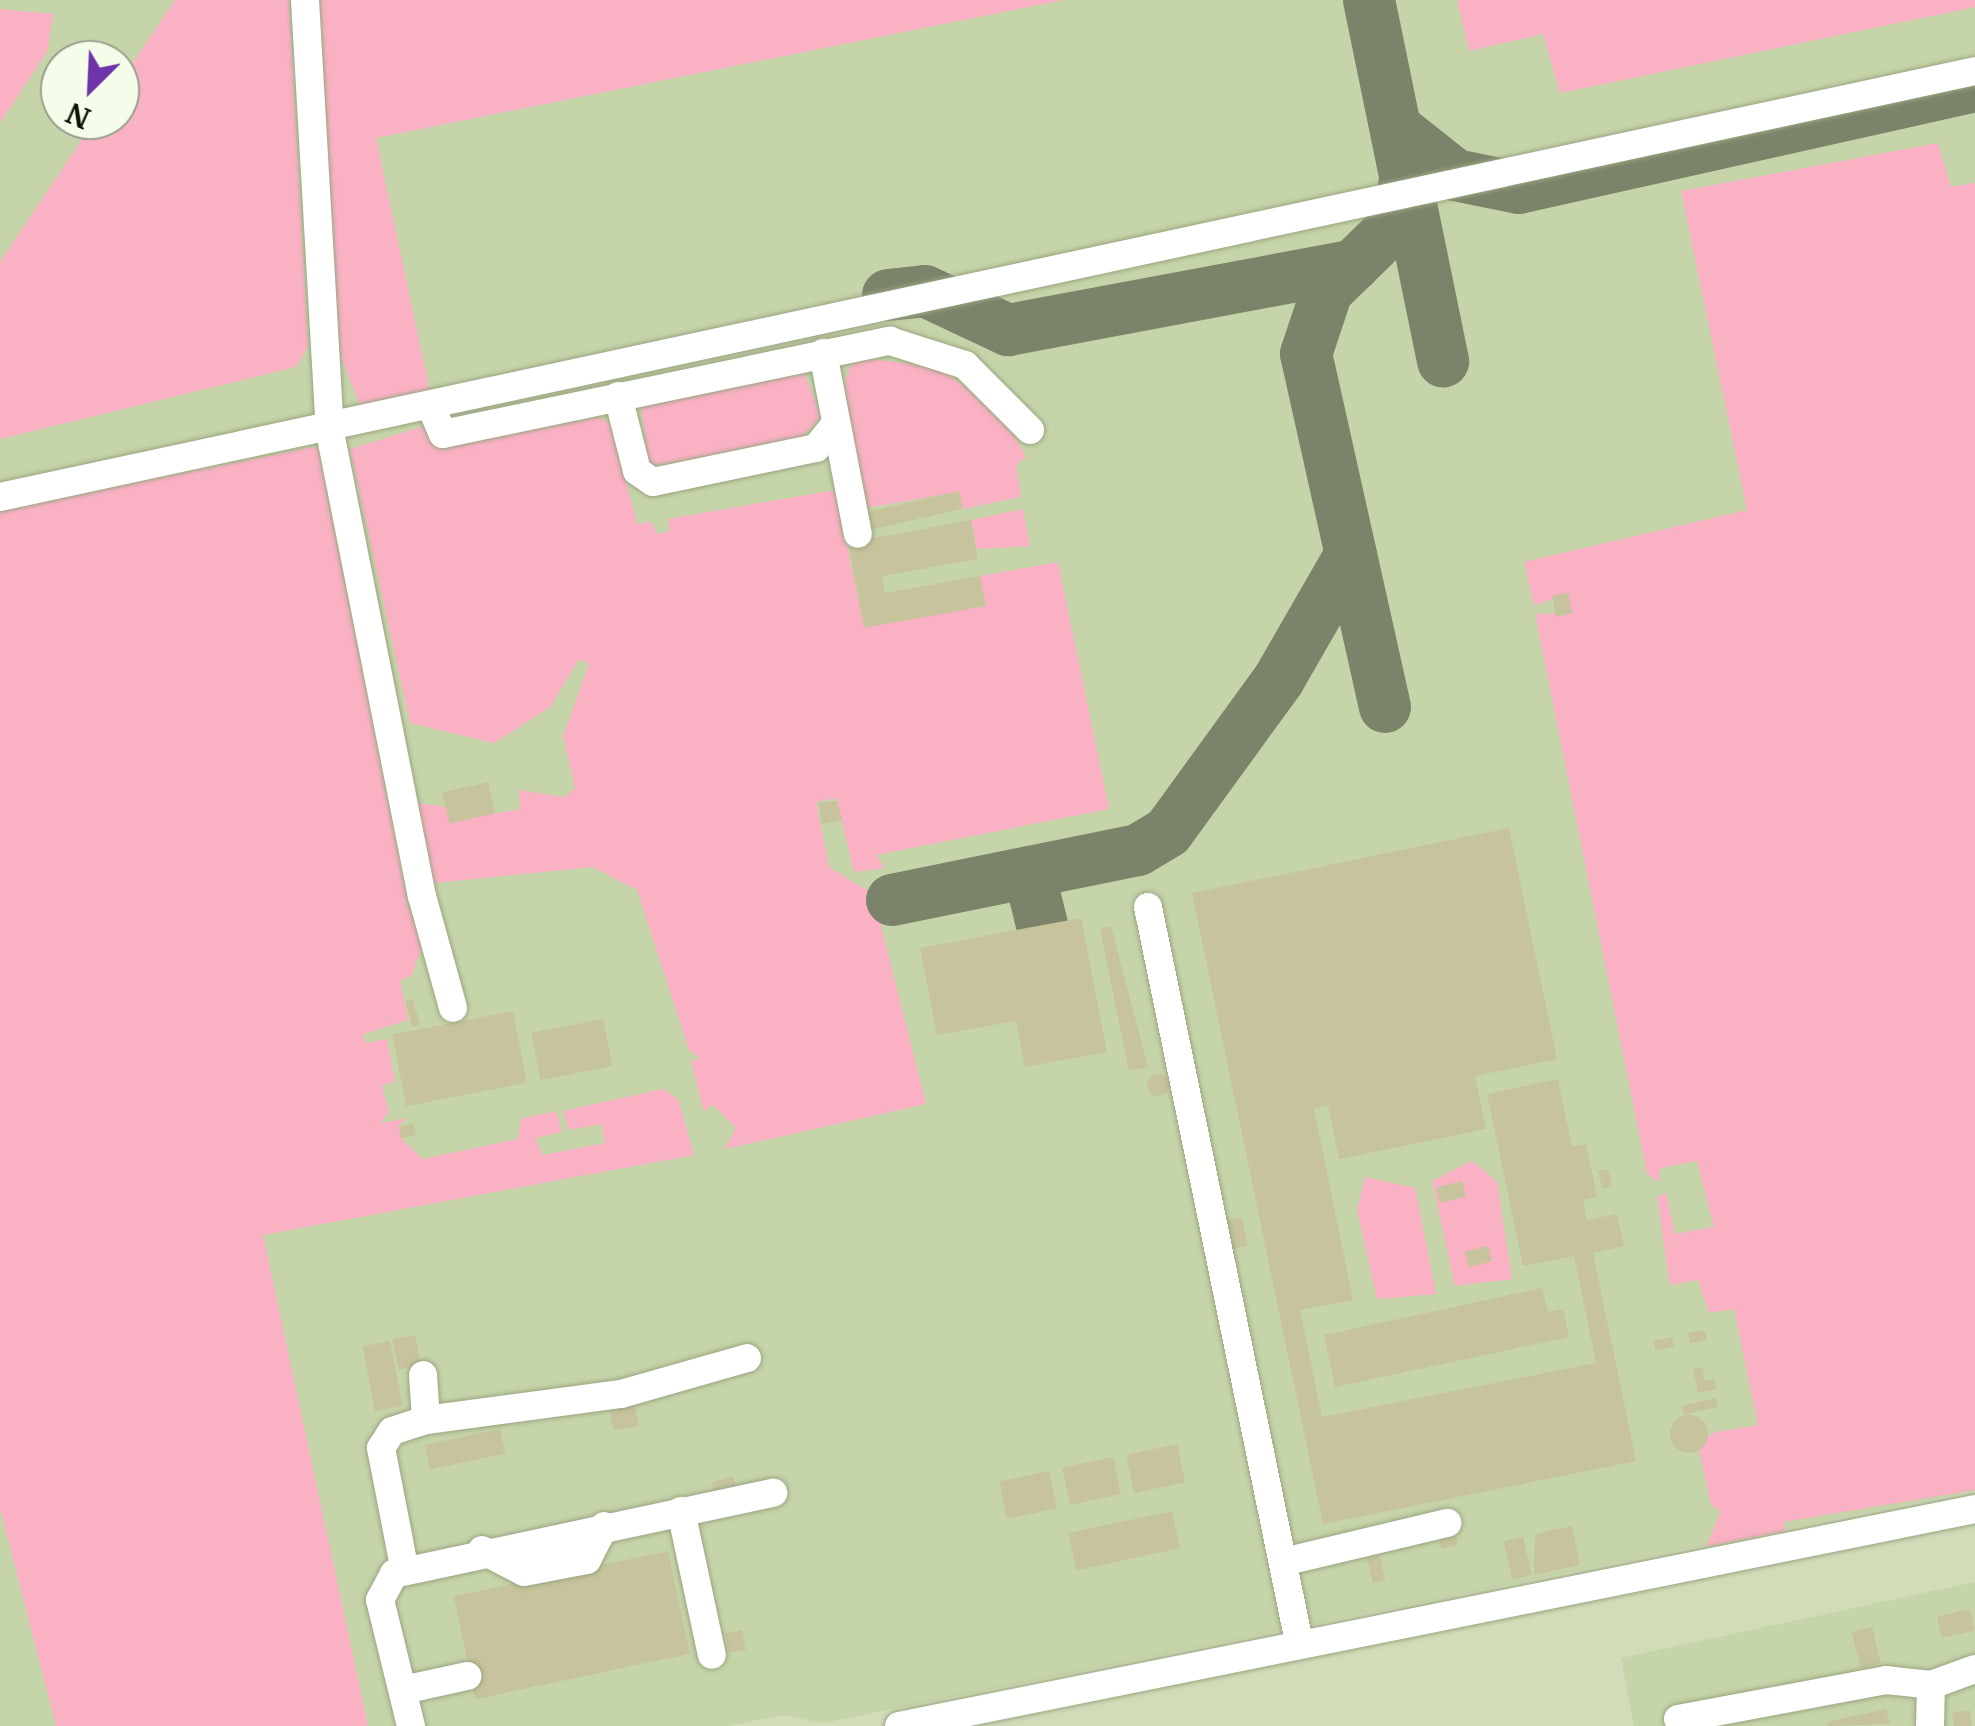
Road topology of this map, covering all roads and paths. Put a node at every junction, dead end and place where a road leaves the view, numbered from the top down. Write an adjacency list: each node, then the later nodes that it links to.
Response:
1 (305, 0): 8 (street)
2 (1975, 71): 5 (street)
3 (823, 353): 4 (street); 6 (street); 7 (street)
4 (618, 396): 5 (street); 9 (street)
5 (434, 411): 8 (street)
6 (833, 427): 9 (street); 10 (street)
7 (1030, 430)
8 (330, 432): 11 (street); 14 (street)
9 (808, 450): 10 (street)
10 (840, 460): 12 (street)
11 (0, 498)
12 (858, 534)
13 (1148, 907): 22 (street)
14 (453, 1008)
15 (747, 1358): 17 (street)
16 (423, 1375): 17 (street)
17 (426, 1420): 23 (street)
18 (773, 1493): 20 (street)
19 (1975, 1509): 24 (street)
20 (680, 1511): 23 (street); 25 (street)
21 (1447, 1523): 22 (street)
22 (1283, 1562): 24 (street)
23 (403, 1564): 29 (street)
24 (1299, 1642): 32 (street)
25 (712, 1654)
26 (1975, 1670): 28 (street)
27 (467, 1676): 29 (street)
28 (1931, 1685): 30 (street); 33 (street)
29 (403, 1690): 31 (street)
30 (1678, 1719)
31 (411, 1726)
32 (899, 1726)
33 (1930, 1726)

